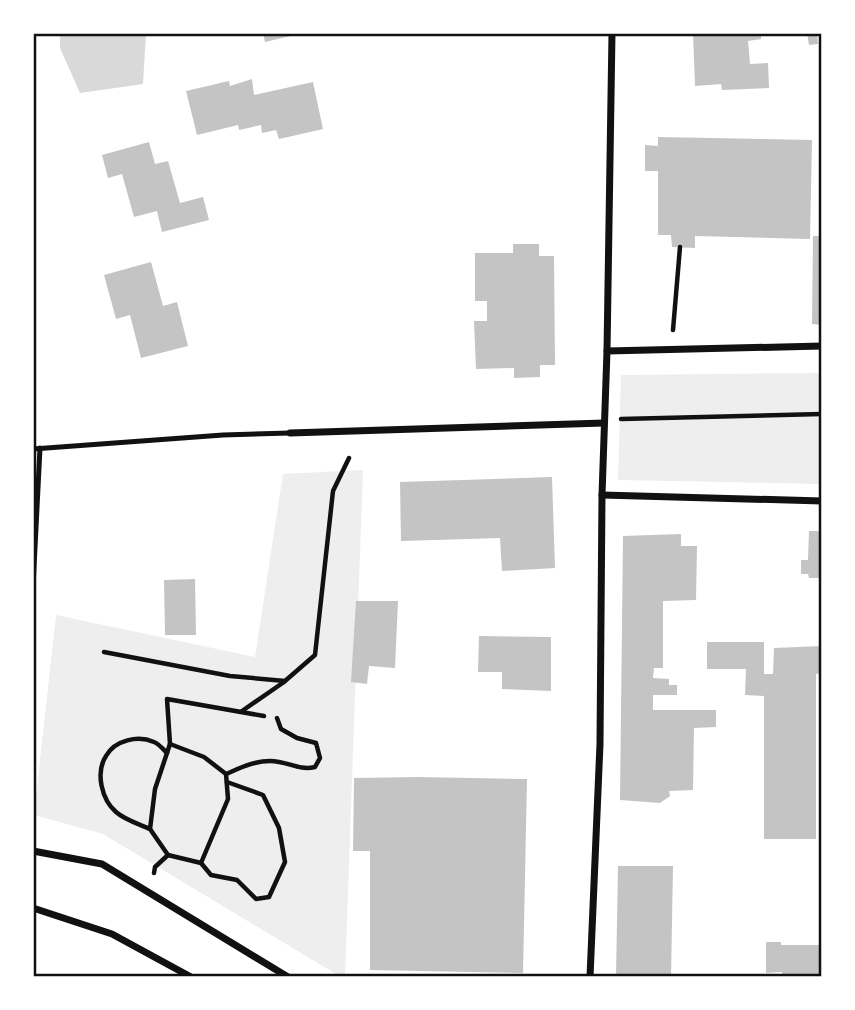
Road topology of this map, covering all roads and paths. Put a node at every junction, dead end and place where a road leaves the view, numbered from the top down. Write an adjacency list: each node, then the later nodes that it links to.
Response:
1 (611, 33): 5 (street)
2 (680, 247): 3 (path)
3 (672, 336)
4 (822, 346): 5 (street)
5 (607, 351): 8 (street)
6 (822, 414): 7 (path)
7 (619, 419)
8 (604, 423): 9 (street); 12 (street)
9 (290, 433): 10 (lane)
10 (37, 448): 14 (lane)
11 (349, 457): 16 (path)
12 (602, 495): 13 (street); 32 (street)
13 (822, 501)
14 (33, 587)
15 (104, 652): 16 (path)
16 (285, 681): 17 (path)
17 (241, 711): 18 (path); 20 (path)
18 (264, 716)
19 (277, 718): 22 (path)
20 (170, 744): 21 (path); 22 (path)
21 (167, 753): 24 (path); 24 (path)
22 (226, 774): 23 (path)
23 (227, 782): 27 (path); 27 (path)
24 (150, 830): 26 (path)
25 (33, 851): 28 (street)
26 (168, 855): 27 (path); 28 (path)
27 (201, 863)
28 (148, 890): 31 (street)
29 (33, 908): 30 (street)
30 (191, 977)
31 (288, 977)
32 (590, 977)

